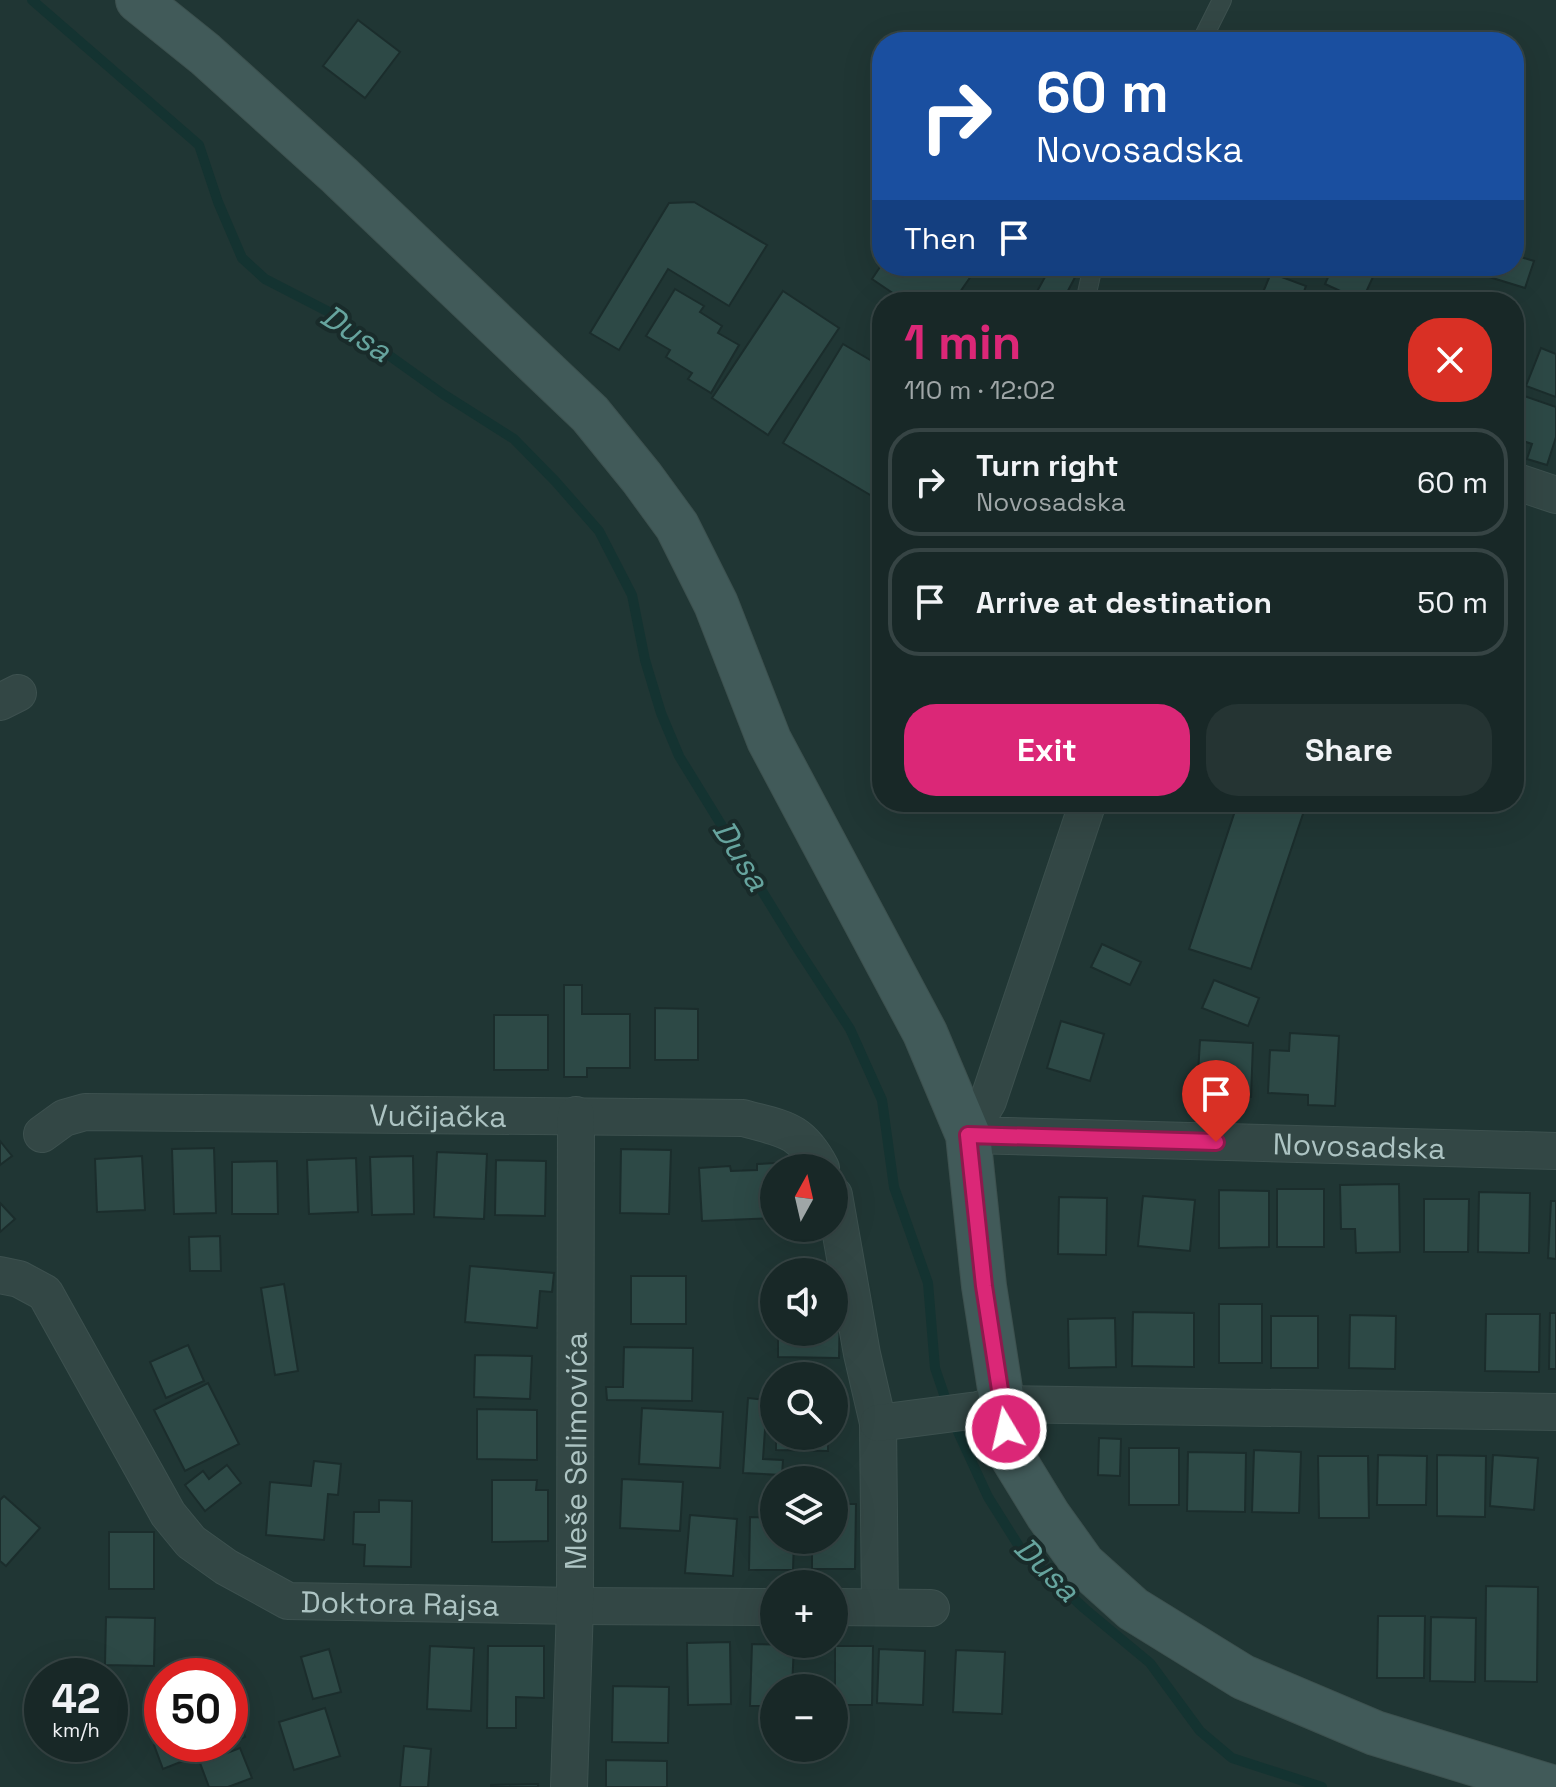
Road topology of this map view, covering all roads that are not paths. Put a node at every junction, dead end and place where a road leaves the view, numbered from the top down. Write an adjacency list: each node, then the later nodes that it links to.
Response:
1 (138, 0): 9 (main road)
2 (1222, 0): 3 (lane)
3 (1206, 32)
4 (1524, 484): 5 (street)
5 (1556, 495)
6 (1085, 812): 9 (street)
7 (576, 1115): 8 (street, Vučijačka); 11 (street, Vučijačka); 17 (street, Meše Selimovića)
8 (42, 1134)
9 (968, 1135): 10 (street, Novosadska); 14 (main road)
10 (1556, 1151)
11 (812, 1154)
12 (842, 1242): 16 (street)
13 (0, 1275): 17 (street, Doktora Rajsa)
14 (990, 1407): 15 (street); 16 (street); 23 (main road)
15 (1556, 1412)
16 (892, 1422): 20 (street)
17 (575, 1606): 18 (street, Doktora Rajsa); 22 (street, Meše Selimovića)
18 (760, 1607)
19 (848, 1607): 20 (street)
20 (880, 1607): 21 (street)
21 (931, 1608)
22 (569, 1787)
23 (1551, 1787)

